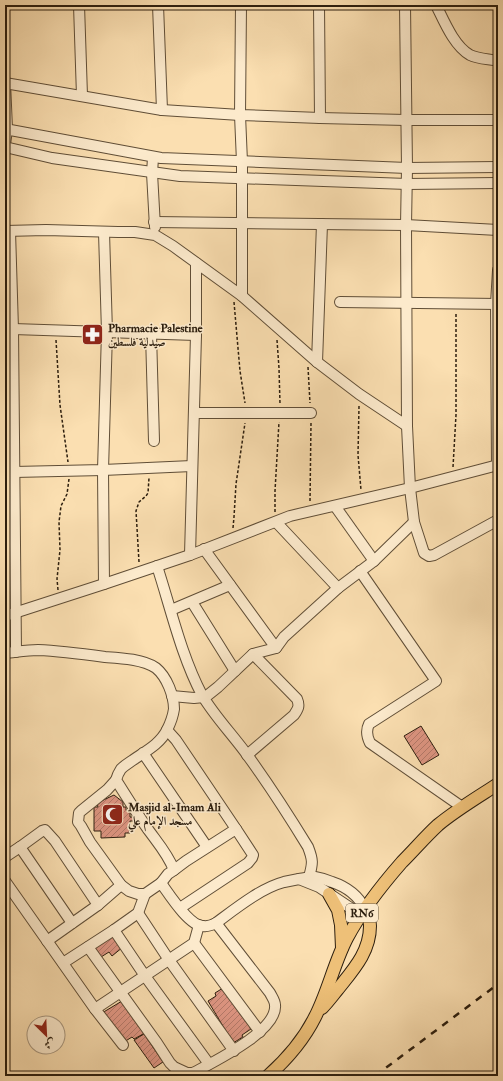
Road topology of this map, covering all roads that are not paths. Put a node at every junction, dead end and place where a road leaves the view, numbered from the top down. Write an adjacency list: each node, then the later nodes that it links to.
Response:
1 (80, 5): 9 (street)
2 (158, 5): 10 (street)
3 (241, 5): 11 (street)
4 (320, 5): 12 (street)
5 (405, 5): 13 (street)
6 (436, 5): 7 (street)
7 (498, 60)
8 (5, 82): 9 (street); 15 (street)
9 (82, 96): 10 (street)
10 (162, 110): 11 (street)
11 (240, 115): 12 (street); 18 (street)
12 (320, 118): 13 (street)
13 (406, 120): 14 (street); 20 (street)
14 (498, 120)
15 (6, 129): 16 (street); 17 (street)
16 (5, 146): 21 (street)
17 (153, 158): 18 (street); 21 (street)
18 (242, 162): 20 (street); 22 (street)
19 (498, 167): 20 (street)
20 (407, 168): 24 (street)
21 (152, 173): 22 (street); 25 (street)
22 (242, 179): 24 (street); 26 (street)
23 (498, 183): 24 (street)
24 (407, 184): 28 (street)
25 (154, 222): 26 (street); 32 (street)
26 (241, 223): 27 (street); 35 (street)
27 (322, 224): 28 (street); 43 (street)
28 (406, 225): 29 (street); 37 (street)
29 (498, 230)
30 (7, 231): 31 (street); 39 (street)
31 (104, 232): 32 (street); 40 (street)
32 (155, 235): 33 (street)
33 (196, 263): 35 (street); 42 (street)
34 (498, 270): 38 (street)
35 (242, 296): 43 (street)
36 (340, 302): 37 (street)
37 (407, 302): 38 (street); 46 (street)
38 (497, 304): 49 (street)
39 (9, 329): 40 (street); 51 (street)
40 (107, 332): 41 (street); 50 (street)
41 (151, 334): 42 (street); 47 (street)
42 (196, 335): 44 (street)
43 (317, 362): 46 (street)
44 (194, 413): 45 (street); 48 (street)
45 (311, 413)
46 (407, 426): 52 (street)
47 (154, 440)
48 (192, 466): 50 (street); 59 (street)
49 (497, 466): 52 (street)
50 (103, 470): 51 (street); 63 (street)
51 (14, 472): 53 (street)
52 (410, 488): 54 (street); 57 (street)
53 (10, 494): 68 (street)
54 (335, 506): 56 (street); 60 (street)
55 (498, 520): 57 (street)
56 (276, 522): 58 (street); 65 (street)
57 (414, 522): 60 (street)
58 (204, 549): 59 (street); 64 (street)
59 (190, 555): 61 (street)
60 (374, 561): 62 (street)
61 (157, 566): 63 (street); 67 (street)
62 (360, 571): 65 (street); 82 (street)
63 (104, 584): 68 (street)
64 (230, 585): 66 (street); 70 (street)
65 (338, 588): 70 (street)
66 (192, 602): 67 (street); 74 (street)
67 (171, 610): 76 (street)
68 (16, 612): 69 (street); 71 (street)
69 (5, 616)
70 (276, 648): 73 (street)
71 (16, 652): 72 (street); 75 (street)
72 (5, 653)
73 (253, 654): 74 (street); 79 (street)
74 (235, 671): 76 (street)
75 (172, 696): 76 (street); 77 (street)
76 (204, 697): 79 (street)
77 (167, 730): 78 (street); 83 (street)
78 (143, 753): 80 (street); 85 (street)
79 (247, 755): 88 (street)
80 (116, 780): 87 (street); 91 (street)
81 (498, 784): 82 (main road, RN6)
82 (462, 807): 96 (main road, RN6)
83 (236, 829): 85 (street); 95 (street)
84 (20, 847): 86 (street); 94 (street); 98 (street)
85 (207, 847): 87 (street)
86 (5, 857)
87 (174, 870): 90 (street)
88 (304, 878): 93 (street); 96 (street); 99 (street)
89 (5, 881): 102 (street)
90 (161, 883): 92 (street); 95 (street)
91 (122, 884): 92 (street); 94 (street)
92 (145, 894): 97 (street)
93 (329, 894): 96 (street); 105 (main road)
94 (98, 905): 98 (street)
95 (180, 908): 100 (street)
96 (363, 912): 105 (main road, RN6); 111 (main road)
97 (138, 913): 101 (street); 106 (street)
98 (72, 923): 102 (street)
99 (216, 923): 100 (street); 112 (street)
100 (199, 925): 103 (street)
101 (114, 930): 104 (street); 108 (street)
102 (47, 940): 107 (street)
103 (194, 943): 106 (street); 112 (street)
104 (88, 948): 107 (street); 109 (street)
105 (342, 950): 111 (main road, RN6)
106 (169, 960): 108 (street); 114 (street)
107 (63, 963): 110 (street)
108 (145, 976): 109 (street); 115 (street)
109 (120, 992): 110 (street); 115 (street)
110 (95, 1009): 113 (street)
111 (315, 1017): 116 (main road, RN6)
112 (260, 1032): 114 (street)
113 (123, 1045)
114 (234, 1051): 115 (street)
115 (209, 1064)
116 (268, 1076)

